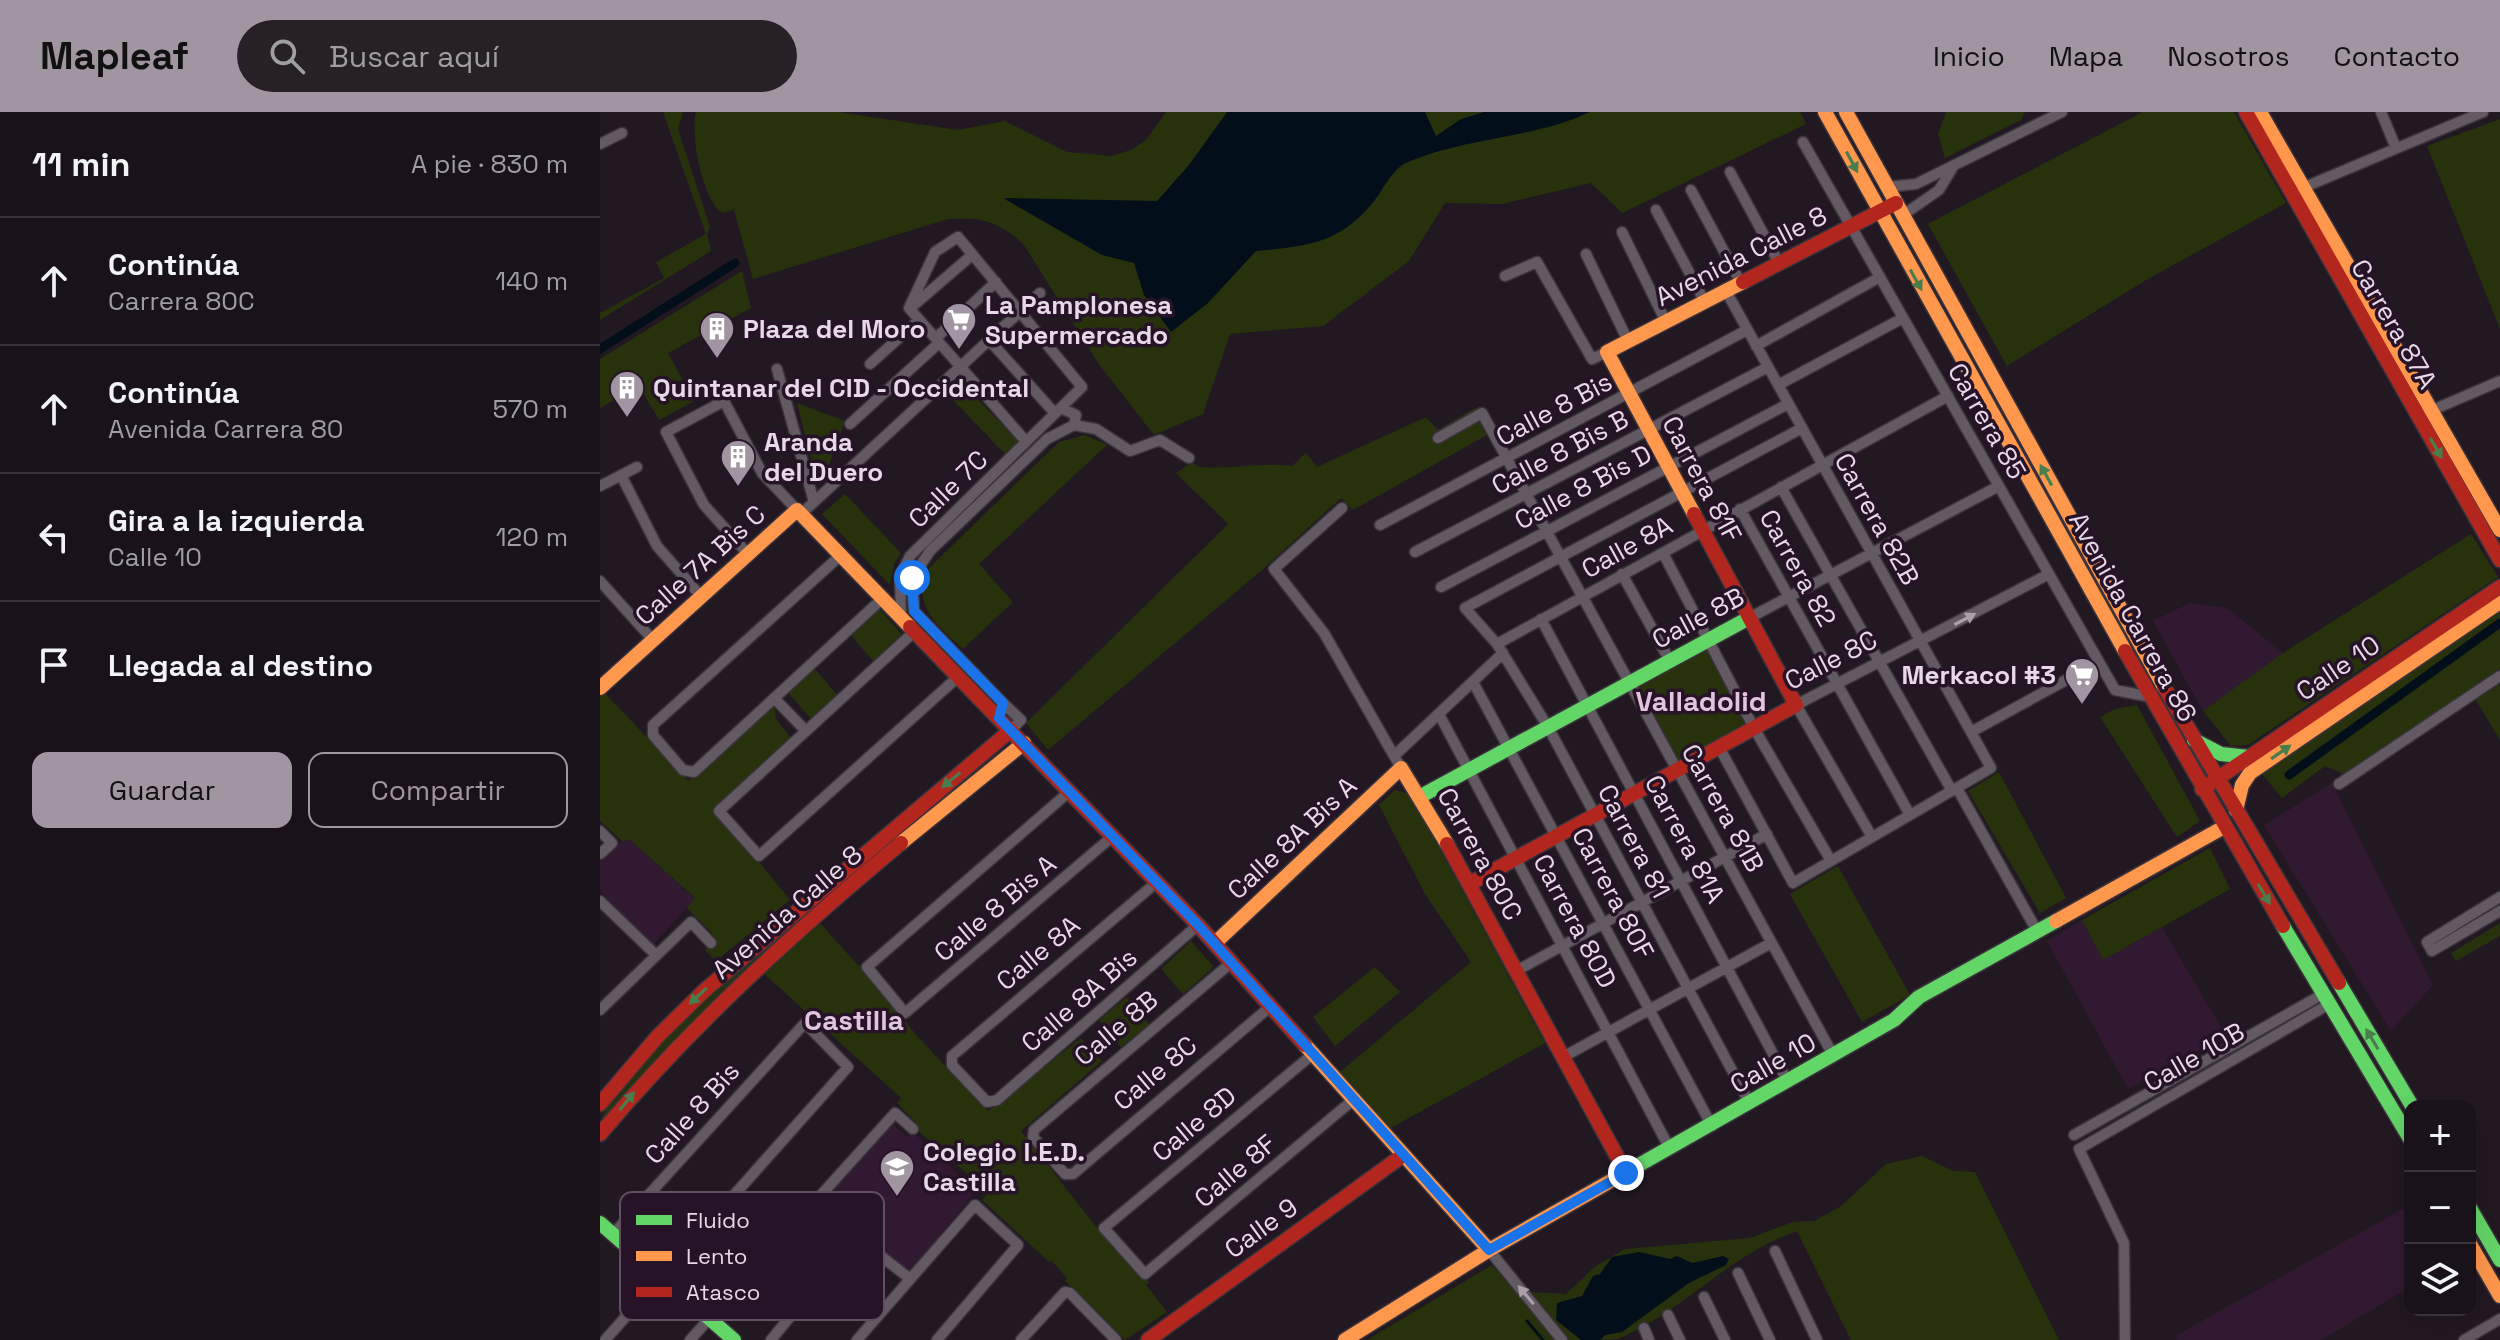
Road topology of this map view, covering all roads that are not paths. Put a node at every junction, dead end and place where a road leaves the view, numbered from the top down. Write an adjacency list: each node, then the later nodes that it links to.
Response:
1 (1825, 112): 19 (street, Avenida Carrera 86, one-way to 19)
2 (1846, 112): 14 (street, Avenida Carrera 86)
3 (2062, 112): 12 (street)
4 (2246, 112): 16 (street, Carrera 87A)
5 (2260, 112): 16 (street, Carrera 87A)
6 (2381, 112): 11 (street)
7 (2483, 112): 11 (street)
8 (622, 133): 10 (street)
9 (1803, 142): 20 (street, Carrera 85)
10 (600, 144)
11 (2396, 148): 16 (street)
12 (1954, 165): 14 (street); 17 (street)
13 (1730, 172): 24 (street)
14 (1887, 187): 17 (street, Avenida Carrera 86)
15 (1691, 190): 28 (street)
16 (2297, 190): 53 (street, Carrera 87A)
17 (1899, 209): 19 (street, Avenida Calle 8); 125 (street, Avenida Carrera 86, one-way to 17)
18 (1656, 210): 31 (street)
19 (1878, 212): 20 (street, Avenida Calle 8); 114 (street, Avenida Carrera 86, one-way to 114)
20 (1851, 226): 24 (street, Avenida Calle 8); 26 (street, Carrera 85)
21 (1622, 232): 36 (street)
22 (1586, 254): 40 (street)
23 (972, 255): 27 (street); 32 (street); 32 (street)
24 (1779, 263): 28 (street, Avenida Calle 8)
25 (1505, 276): 42 (street)
26 (1880, 277): 34 (street, Carrera 85); 41 (street)
27 (996, 282): 33 (street); 39 (street)
28 (1741, 283): 29 (street, Avenida Calle 8)
29 (1726, 291): 31 (street, Avenida Calle 8); 37 (street, Carrera 82B)
30 (1040, 293): 33 (street, Calle 7A Bis C)
31 (1705, 302): 36 (street, Avenida Calle 8)
32 (909, 308): 35 (street)
33 (1020, 312): 38 (street, Calle 7A Bis C); 52 (street, Calle 7C)
34 (1903, 318): 48 (street); 50 (street, Carrera 85)
35 (919, 320): 39 (street); 43 (street)
36 (1666, 322): 40 (street, Avenida Calle 8)
37 (1747, 330): 41 (street, Carrera 82B); 49 (street, Calle 8 Bis)
38 (989, 340): 44 (street, Calle 7A Bis C); 52 (street)
39 (937, 341): 44 (street); 54 (street)
40 (1628, 341): 42 (street, Avenida Calle 8)
41 (1756, 346): 45 (street, Carrera 82B)
42 (1607, 352): 49 (street, Carrera 81F)
43 (870, 364)
44 (960, 367): 58 (street); 71 (street, Calle 7A Bis C)
45 (1768, 367): 48 (street, Carrera 82B); 57 (street, Calle 8 Bis B)
46 (777, 369): 71 (street)
47 (2500, 381): 53 (street)
48 (1778, 385): 51 (street, Carrera 82B)
49 (1629, 393): 57 (street, Carrera 81F); 61 (street, Calle 8 Bis)
50 (1948, 396): 62 (street, Calle 8A); 67 (street, Carrera 85)
51 (1788, 404): 56 (street, Carrera 82B); 64 (street, Calle 8 Bis D)
52 (1057, 409): 55 (street); 97 (street, Calle 7C)
53 (2425, 413): 78 (street, Carrera 87A); 85 (street, Carrera 87A, one-way to 85)
54 (850, 424)
55 (1074, 425): 60 (street); 118 (street, Calle 7C)
56 (1802, 428): 62 (street, Carrera 82B); 69 (street)
57 (1648, 429): 64 (street, Carrera 81F); 70 (street, Calle 8 Bis B)
58 (1023, 438)
59 (1438, 438): 61 (street, Carrera 81B)
60 (1189, 458)
61 (1508, 459): 70 (street, Carrera 81B); 75 (street, Calle 8 Bis)
62 (1822, 465): 68 (street, Calle 8A); 80 (street, Carrera 82B)
63 (637, 467): 65 (street)
64 (1668, 467): 69 (street, Carrera 81F); 76 (street, Calle 8 Bis D)
65 (621, 475): 66 (street); 92 (street)
66 (600, 486)
67 (1999, 486): 80 (street, Calle 8B); 88 (street, Carrera 85)
68 (1781, 487): 73 (street, Calle 8A); 87 (street)
69 (1682, 492): 77 (street, Carrera 81F); 84 (street)
70 (1527, 495): 76 (street, Carrera 81B); 79 (street, Calle 8 Bis B)
71 (814, 502): 74 (street, Calle 7A Bis C)
72 (1342, 508): 130 (street, Carrera 80C)
73 (1740, 509): 77 (street, Calle 8A); 94 (street, Carrera 82)
74 (799, 512): 82 (street, Calle 7A Bis C); 82 (street); 83 (street)
75 (1380, 525)
76 (1546, 530): 84 (street, Carrera 81B); 90 (street, Calle 8 Bis D)
77 (1702, 530): 81 (street, Calle 8A); 98 (street, Carrera 81F)
78 (2500, 530)
79 (1415, 552)
80 (1871, 552): 87 (street, Calle 8B); 103 (street, Carrera 82B)
81 (1663, 553): 86 (street, Calle 8A); 102 (street)
82 (748, 554): 92 (street, Calle 7A Bis C)
83 (841, 555): 95 (street); 115 (street)
84 (1561, 557): 93 (street, Carrera 81B); 104 (street, Carrera 81)
85 (2500, 560)
86 (1622, 574): 93 (street, Calle 8A); 105 (street)
87 (1830, 574): 94 (street, Calle 8B); 106 (street)
88 (2049, 574): 103 (street, Calle 8C, one-way to 88); 107 (street, Carrera 85)
89 (600, 581): 101 (street)
90 (1441, 587)
91 (2500, 587): 129 (street, Calle 10)
92 (700, 595): 101 (street, Calle 7A Bis C)
93 (1583, 597): 99 (street, Calle 8A); 112 (street, Carrera 81B)
94 (1789, 597): 98 (street, Calle 8B); 113 (street, Carrera 82)
95 (883, 598): 97 (street); 115 (street)
96 (2500, 602): 140 (street, Calle 10, one-way to 96)
97 (901, 617): 100 (street)
98 (1749, 618): 102 (street, Calle 8B); 116 (street, Carrera 81F)
99 (1541, 619): 104 (street, Calle 8A); 117 (street, Carrera 81A)
100 (915, 631): 108 (street); 123 (street)
101 (653, 640): 110 (street, Calle 7A Bis C)
102 (1709, 640): 105 (street, Calle 8B); 121 (street)
103 (1921, 642): 106 (street, Calle 8C); 124 (street, Carrera 82B)
104 (1500, 649): 111 (street, Calle 8A Bis A); 120 (street, Carrera 81)
105 (1670, 661): 112 (street, Calle 8B)
106 (1879, 661): 113 (street, Calle 8C); 135 (street)
107 (2099, 662): 114 (street, Carrera 85); 124 (street)
108 (959, 676): 118 (street); 123 (street)
109 (2500, 676): 134 (street)
110 (602, 681)
111 (1473, 682): 119 (street, Calle 8A Bis A); 128 (street, Carrera 80F)
112 (1630, 683): 117 (street, Calle 8B); 132 (street, Carrera 81B)
113 (1836, 683): 116 (street, Calle 8C); 142 (street, Carrera 82)
114 (2151, 697): 136 (street, Avenida Carrera 86)
115 (774, 698): 123 (street)
116 (1796, 705): 121 (street, Calle 8C); 148 (street, Carrera 81F)
117 (1588, 706): 120 (street, Calle 8B); 138 (street, Carrera 81A)
118 (1001, 711): 122 (street)
119 (1439, 714): 130 (street, Calle 8A Bis A); 131 (street, Carrera 80D)
120 (1548, 727): 128 (street, Calle 8B); 141 (street, Carrera 81)
121 (1754, 728): 127 (street, Calle 8C); 152 (street)
122 (1011, 730): 126 (street); 186 (street, Avenida Calle 8, one-way to 186)
123 (806, 731)
124 (1971, 732): 135 (street, Carrera 82B)
125 (2193, 739): 129 (street); 133 (street, Avenida Carrera 86)
126 (1024, 743): 137 (street); 191 (street, Avenida Calle 8, one-way to 126)
127 (1719, 747): 132 (street, Calle 8C); 145 (street)
128 (1509, 748): 131 (street, Calle 8B); 146 (street, Carrera 80F)
129 (2249, 757): 133 (street, Calle 10)
130 (1398, 762): 139 (street, Carrera 80C); 166 (street, Calle 8A Bis A)
131 (1469, 770): 139 (street, Calle 8B); 151 (street, Carrera 80D)
132 (1677, 770): 138 (street, Calle 8C); 150 (street, Carrera 81B)
133 (2217, 779): 136 (street, Calle 10); 140 (street, Avenida Carrera 86)
134 (2339, 784)
135 (1955, 789): 142 (street); 164 (street)
136 (2202, 789): 143 (street, Avenida Carrera 86)
137 (1070, 791): 147 (street); 147 (street, Calle 8 Bis A)
138 (1635, 793): 141 (street, Calle 8C); 153 (street, Carrera 81A)
139 (1421, 796): 155 (street, Carrera 80C)
140 (2236, 810): 184 (street, Avenida Carrera 86, one-way to 140)
141 (1595, 815): 146 (street, Calle 8C); 158 (street, Carrera 81)
142 (1910, 815): 148 (street)
143 (2224, 827): 164 (street, Calle 10); 174 (street, Avenida Carrera 86, one-way to 174)
144 (600, 831): 149 (street)
145 (1767, 834): 150 (street); 152 (street)
146 (1557, 835): 151 (street, Calle 8C); 162 (street, Carrera 80F)
147 (1113, 836): 154 (street)
148 (1872, 837): 152 (street)
149 (600, 854)
150 (1725, 857): 153 (street); 167 (street, Carrera 81B)
151 (1516, 858): 155 (street, Calle 8C); 168 (street, Carrera 80D)
152 (1831, 861)
153 (1683, 880): 158 (street); 171 (street, Carrera 81A)
154 (1157, 882): 163 (street); 185 (street, Calle 8A)
155 (1469, 884): 172 (street, Carrera 80C)
156 (2500, 897): 160 (street)
157 (600, 901): 159 (street)
158 (1643, 902): 162 (street); 173 (street, Carrera 81)
159 (610, 911): 161 (street); 169 (street)
160 (2500, 911)
161 (600, 922)
162 (1605, 923): 168 (street); 176 (street, Carrera 80F)
163 (1198, 925): 166 (street); 185 (street, Calle 8A Bis)
164 (2037, 931): 180 (street, Calle 10)
165 (711, 943): 169 (street)
166 (1215, 943): 170 (street)
167 (1771, 943): 171 (street); 180 (street, Carrera 81B)
168 (1564, 945): 172 (street); 178 (street, Carrera 80D)
169 (656, 955): 177 (street)
170 (1232, 962): 175 (street); 196 (street, Calle 8B)
171 (1728, 966): 173 (street); 182 (street, Carrera 81A)
172 (1516, 971): 181 (street, Carrera 80C)
173 (1688, 988): 176 (street); 187 (street, Carrera 81)
174 (2328, 998): 190 (street, Avenida Carrera 86); 192 (street, Calle 10B); 240 (street, Calle 10B)
175 (1271, 1006): 179 (street); 196 (street, Calle 8C)
176 (1651, 1009): 178 (street); 188 (street, Carrera 80F)
177 (600, 1010)
178 (1609, 1032): 181 (street); 193 (street, Carrera 80D)
179 (1313, 1054): 183 (street); 211 (street, Calle 8D)
180 (1833, 1055): 182 (street, Calle 10)
181 (1563, 1057): 195 (street, Carrera 80C)
182 (1788, 1082): 187 (street, Calle 10)
183 (1353, 1100): 194 (street); 211 (street, Calle 8F)
184 (2408, 1100)
185 (987, 1102)
186 (600, 1104)
187 (1750, 1104): 188 (street, Calle 10)
188 (1712, 1126): 193 (street, Calle 10)
189 (913, 1129): 199 (street)
190 (2404, 1129)
191 (600, 1134)
192 (2074, 1135)
193 (1670, 1149): 195 (street, Calle 10)
194 (1402, 1156): 206 (street); 232 (street, Calle 9)
195 (1626, 1173): 206 (street, Calle 10)
196 (1071, 1176)
197 (651, 1192): 198 (street, Calle 8 Bis)
198 (736, 1192)
199 (821, 1192)
200 (2476, 1217): 205 (street)
201 (600, 1223): 203 (street)
202 (620, 1226): 203 (street, Calle 8 Bis)
203 (613, 1234): 204 (street)
204 (620, 1240)
205 (2496, 1246)
206 (1489, 1250): 233 (street, Calle 10); 234 (street, one-way to 206)
207 (1775, 1251): 239 (street)
208 (2476, 1254): 213 (street)
209 (884, 1257): 212 (street)
210 (1738, 1273): 238 (street)
211 (1145, 1274)
212 (909, 1278): 215 (street); 229 (street)
213 (2500, 1296)
214 (1704, 1297): 237 (street)
215 (884, 1308)
216 (1668, 1315): 236 (street)
217 (2500, 1319): 241 (street)
218 (622, 1320): 224 (street)
219 (707, 1320): 225 (street)
220 (711, 1320): 226 (street)
221 (787, 1320): 227 (street)
222 (874, 1320): 228 (street)
223 (1644, 1328): 235 (street)
224 (605, 1340)
225 (690, 1340)
226 (734, 1340)
227 (771, 1340)
228 (857, 1340)
229 (937, 1340)
230 (1021, 1340): 231 (street)
231 (1116, 1340)
232 (1148, 1340)
233 (1345, 1340)
234 (1562, 1340)
235 (1649, 1340)
236 (1680, 1340)
237 (1725, 1340)
238 (1770, 1340)
239 (1817, 1340)
240 (2125, 1340)
241 (2464, 1340)

